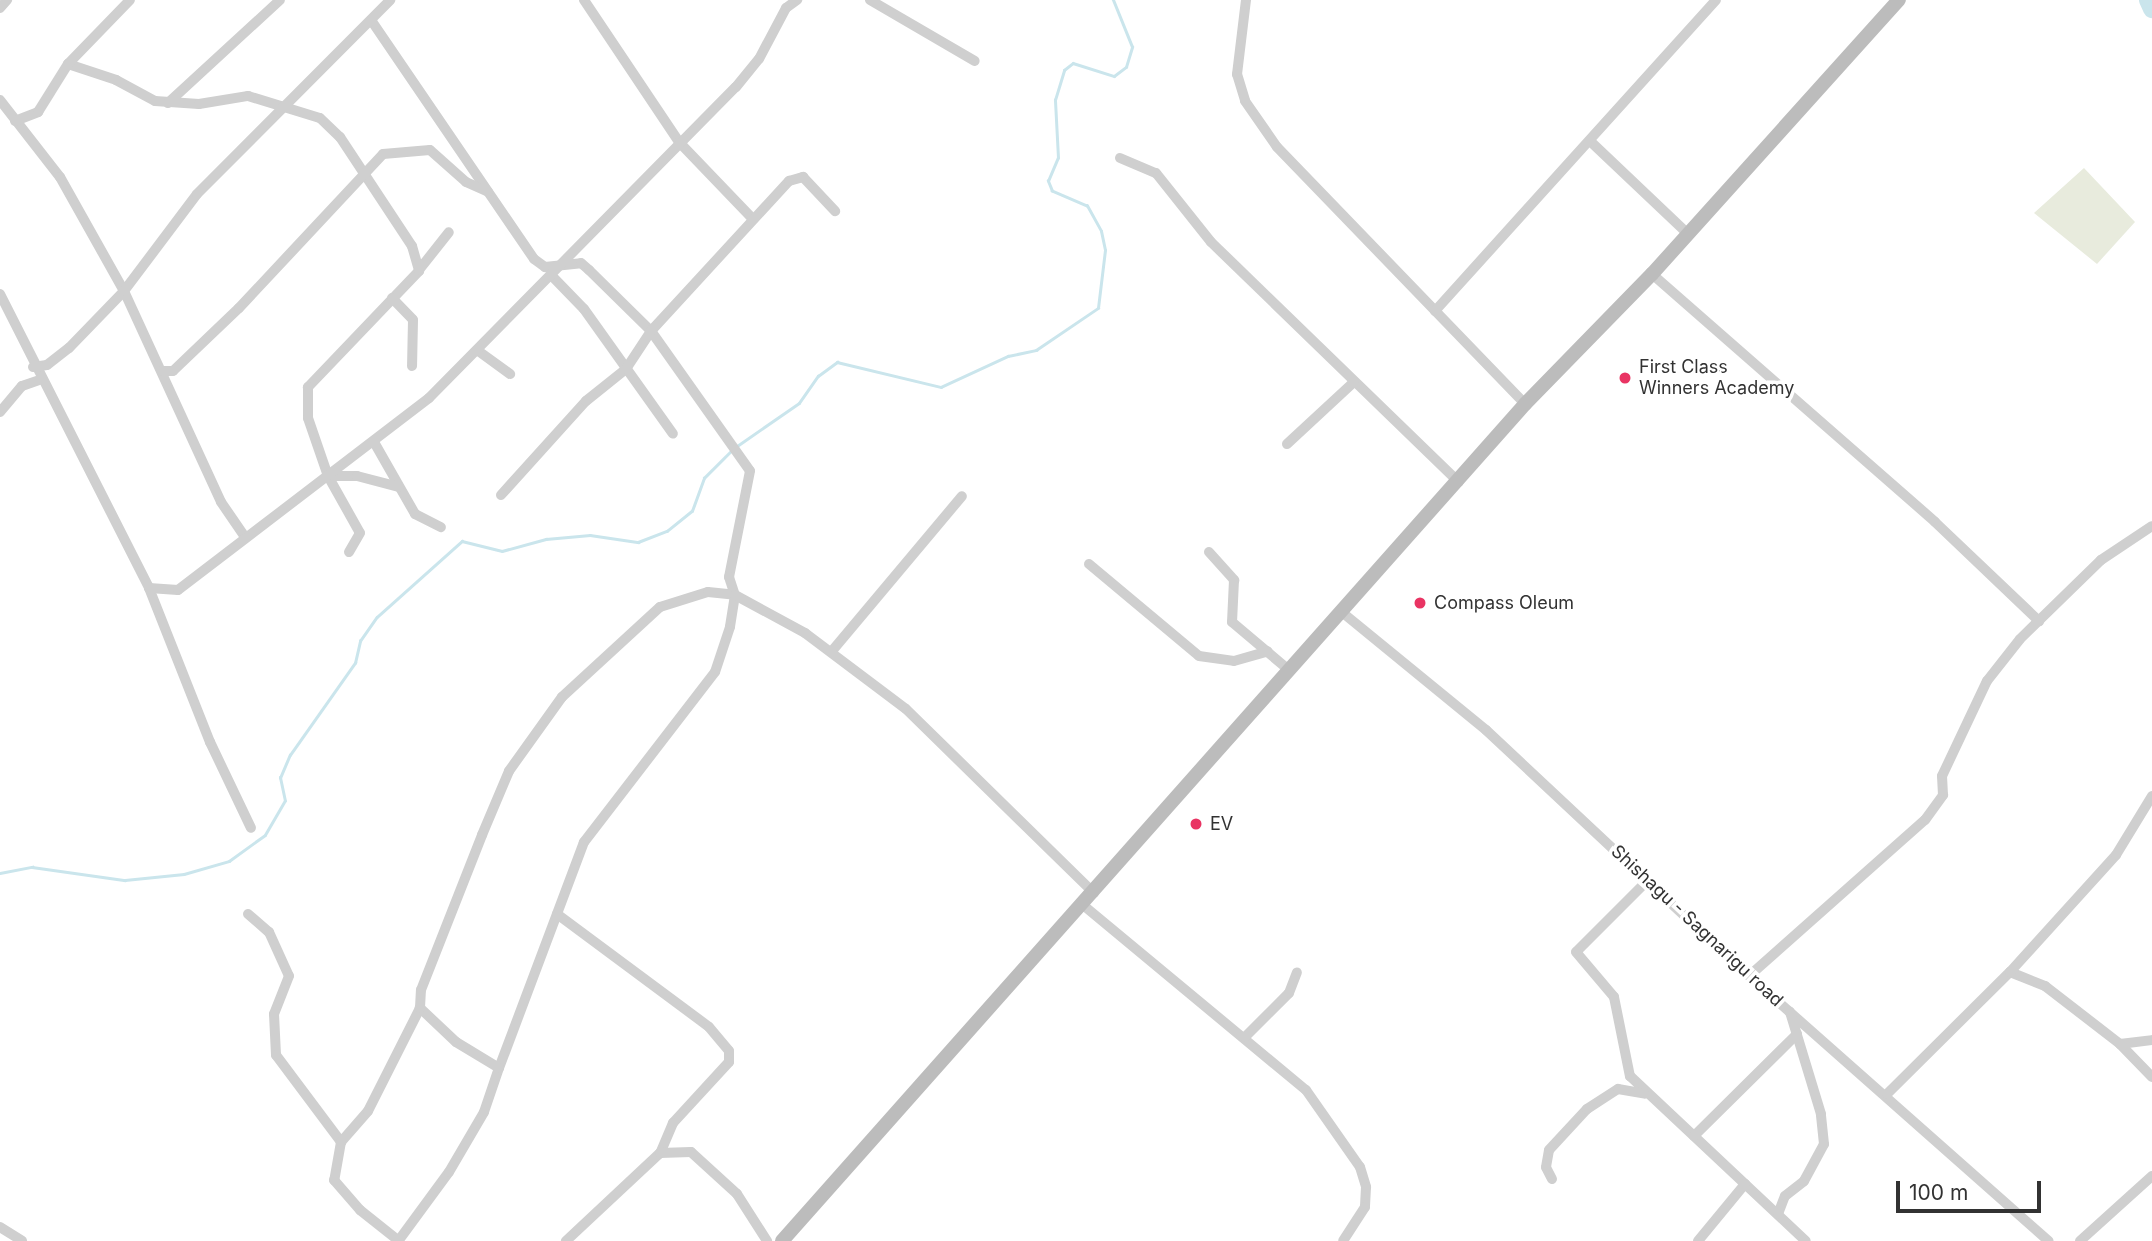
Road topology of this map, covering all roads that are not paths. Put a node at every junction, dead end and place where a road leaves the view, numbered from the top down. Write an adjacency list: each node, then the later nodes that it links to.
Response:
1 (7, 0): 11 (street)
2 (130, 0): 14 (street)
3 (280, 0): 16 (street)
4 (390, 0): 12 (street)
5 (584, 0): 20 (street)
6 (797, 0): 20 (street)
7 (870, 0): 13 (street)
8 (1246, 0): 34 (street)
9 (1716, 0): 19 (street)
10 (1899, 0): 27 (main road)
11 (0, 8)
12 (371, 20): 17 (street); 23 (street)
13 (975, 61)
14 (68, 64): 16 (street); 18 (street)
15 (0, 100): 18 (street)
16 (168, 103): 17 (street)
17 (282, 106): 22 (street); 31 (street)
18 (15, 121): 31 (street)
19 (1590, 141): 27 (street); 34 (street)
20 (679, 142): 25 (street); 29 (street)
21 (1121, 158): 43 (street)
22 (363, 176): 23 (street); 28 (street); 40 (street)
23 (488, 192): 29 (street)
24 (835, 211): 25 (street)
25 (752, 218): 35 (street)
26 (449, 232): 28 (street)
27 (1688, 234): 30 (main road)
28 (419, 271): 33 (street)
29 (554, 272): 35 (street); 36 (street); 39 (street)
30 (1652, 274): 44 (main road); 63 (street)
31 (124, 291): 38 (street); 40 (street)
32 (0, 294): 38 (street)
33 (392, 298): 37 (street); 49 (street)
34 (1435, 311): 44 (street)
35 (651, 331): 39 (street); 61 (street)
36 (477, 350): 41 (street); 47 (street)
37 (412, 366)
38 (33, 367): 42 (street)
39 (626, 369): 46 (street); 52 (street)
40 (162, 371): 56 (street)
41 (510, 374)
42 (39, 380): 45 (street); 60 (street)
43 (1354, 382): 48 (street); 50 (street)
44 (1525, 404): 50 (main road)
45 (0, 411)
46 (673, 434)
47 (374, 442): 49 (street); 51 (street)
48 (1287, 444)
49 (328, 476): 51 (street); 56 (street); 57 (street)
50 (1459, 482): 62 (main road)
51 (399, 487): 55 (street)
52 (501, 495)
53 (962, 496): 64 (street)
54 (2152, 526): 63 (street)
55 (441, 527)
56 (245, 537): 60 (street)
57 (349, 552)
58 (1209, 552): 65 (street)
59 (1089, 564): 65 (street)
60 (149, 588): 68 (street)
61 (735, 595): 64 (street); 73 (street); 77 (street)
62 (1343, 613): 66 (main road); 69 (street, Shishagu - Sagnarigu road)
63 (2039, 621): 76 (street)
64 (832, 651): 70 (street)
65 (1268, 651): 66 (street)
66 (1290, 671): 70 (main road)
67 (2152, 796): 75 (street)
68 (251, 828)
69 (1647, 881): 76 (street, Shishagu - Sagnarigu road); 85 (street)
70 (1094, 893): 71 (main road)
71 (1083, 905): 80 (street); 99 (main road)
72 (248, 914): 88 (street)
73 (557, 914): 83 (street); 89 (street)
74 (1297, 972): 80 (street)
75 (2010, 972): 82 (street); 86 (street)
76 (1749, 976): 78 (street, Shishagu - Sagnarigu road)
77 (420, 1009): 83 (street); 88 (street)
78 (1790, 1011): 79 (street); 86 (street, Shishagu - Sagnarigu road)
79 (1797, 1034): 87 (street); 93 (street)
80 (1245, 1037): 100 (street)
81 (2152, 1040): 82 (street)
82 (2120, 1044): 84 (street)
83 (499, 1068): 95 (street)
84 (2152, 1077)
85 (1645, 1094): 87 (street); 91 (street)
86 (1887, 1094): 103 (street, Shishagu - Sagnarigu road)
87 (1694, 1136): 92 (street)
88 (341, 1142): 95 (street)
89 (660, 1153): 97 (street); 98 (street)
90 (2152, 1176): 104 (street)
91 (1552, 1179)
92 (1745, 1184): 93 (street); 101 (street)
93 (1778, 1214): 102 (street)
94 (0, 1227): 96 (street)
95 (399, 1240)
96 (22, 1241)
97 (566, 1241)
98 (767, 1241)
99 (782, 1241)
100 (1343, 1241)
101 (1698, 1241)
102 (1806, 1241)
103 (2049, 1241)
104 (2080, 1241)

